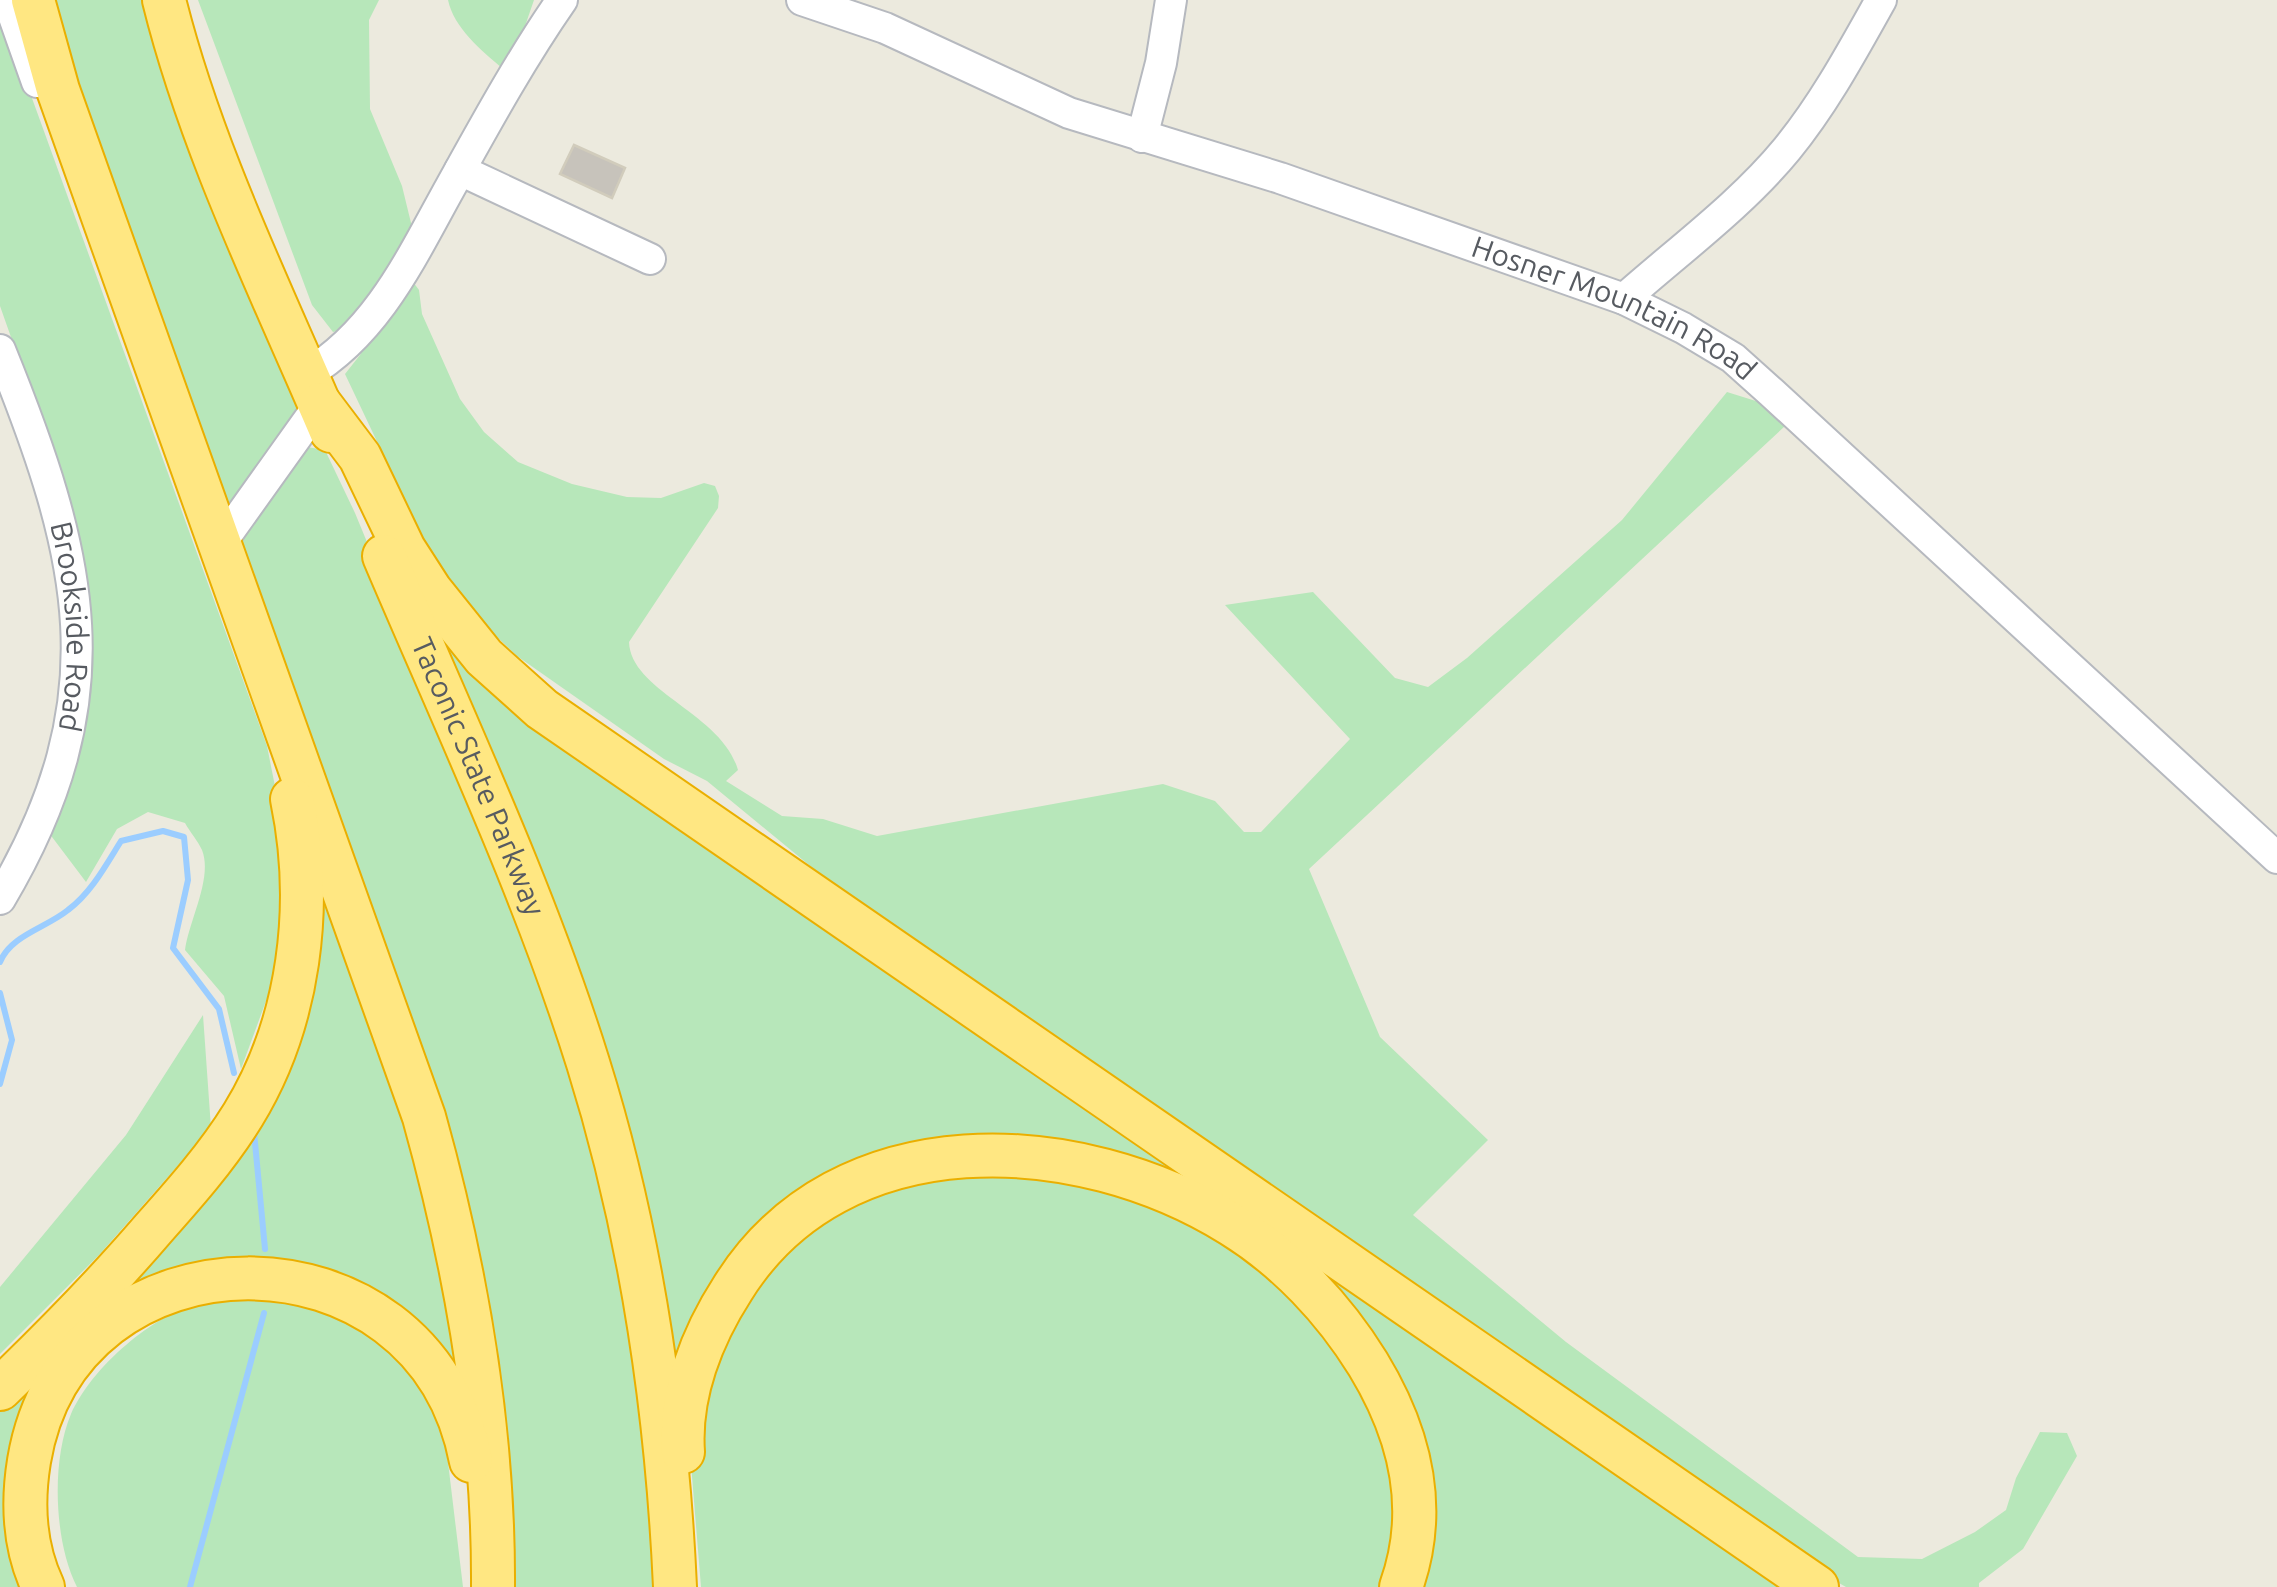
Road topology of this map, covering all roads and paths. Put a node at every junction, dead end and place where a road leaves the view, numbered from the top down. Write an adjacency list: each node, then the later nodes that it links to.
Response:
1 (8, 0): 12 (street)
2 (33, 0): 12 (highway)
3 (164, 0): 16 (highway, Taconic State Parkway)
4 (544, 0): 9 (street)
5 (562, 0): 9 (street)
6 (802, 0): 10 (street, Hosner Mountain Road)
7 (1171, 0): 10 (street)
8 (1881, 0): 14 (street)
9 (538, 36): 11 (street)
10 (1142, 137): 14 (street, Hosner Mountain Road)
11 (460, 170): 13 (street); 16 (street)
12 (102, 214): 17 (highway)
13 (650, 259)
14 (1624, 299): 18 (street, Hosner Mountain Road)
15 (0, 350): 19 (street, Brookside Road)
16 (314, 389): 17 (street); 21 (highway, Taconic State Parkway); 27 (highway)
17 (220, 544): 20 (highway); 22 (highway)
18 (2277, 858)
19 (0, 899)
20 (0, 1389)
21 (672, 1520): 25 (highway, Taconic State Parkway); 26 (highway)
22 (493, 1545): 23 (highway); 24 (highway)
23 (43, 1587)
24 (493, 1587)
25 (676, 1587)
26 (1401, 1587)
27 (1817, 1587)

